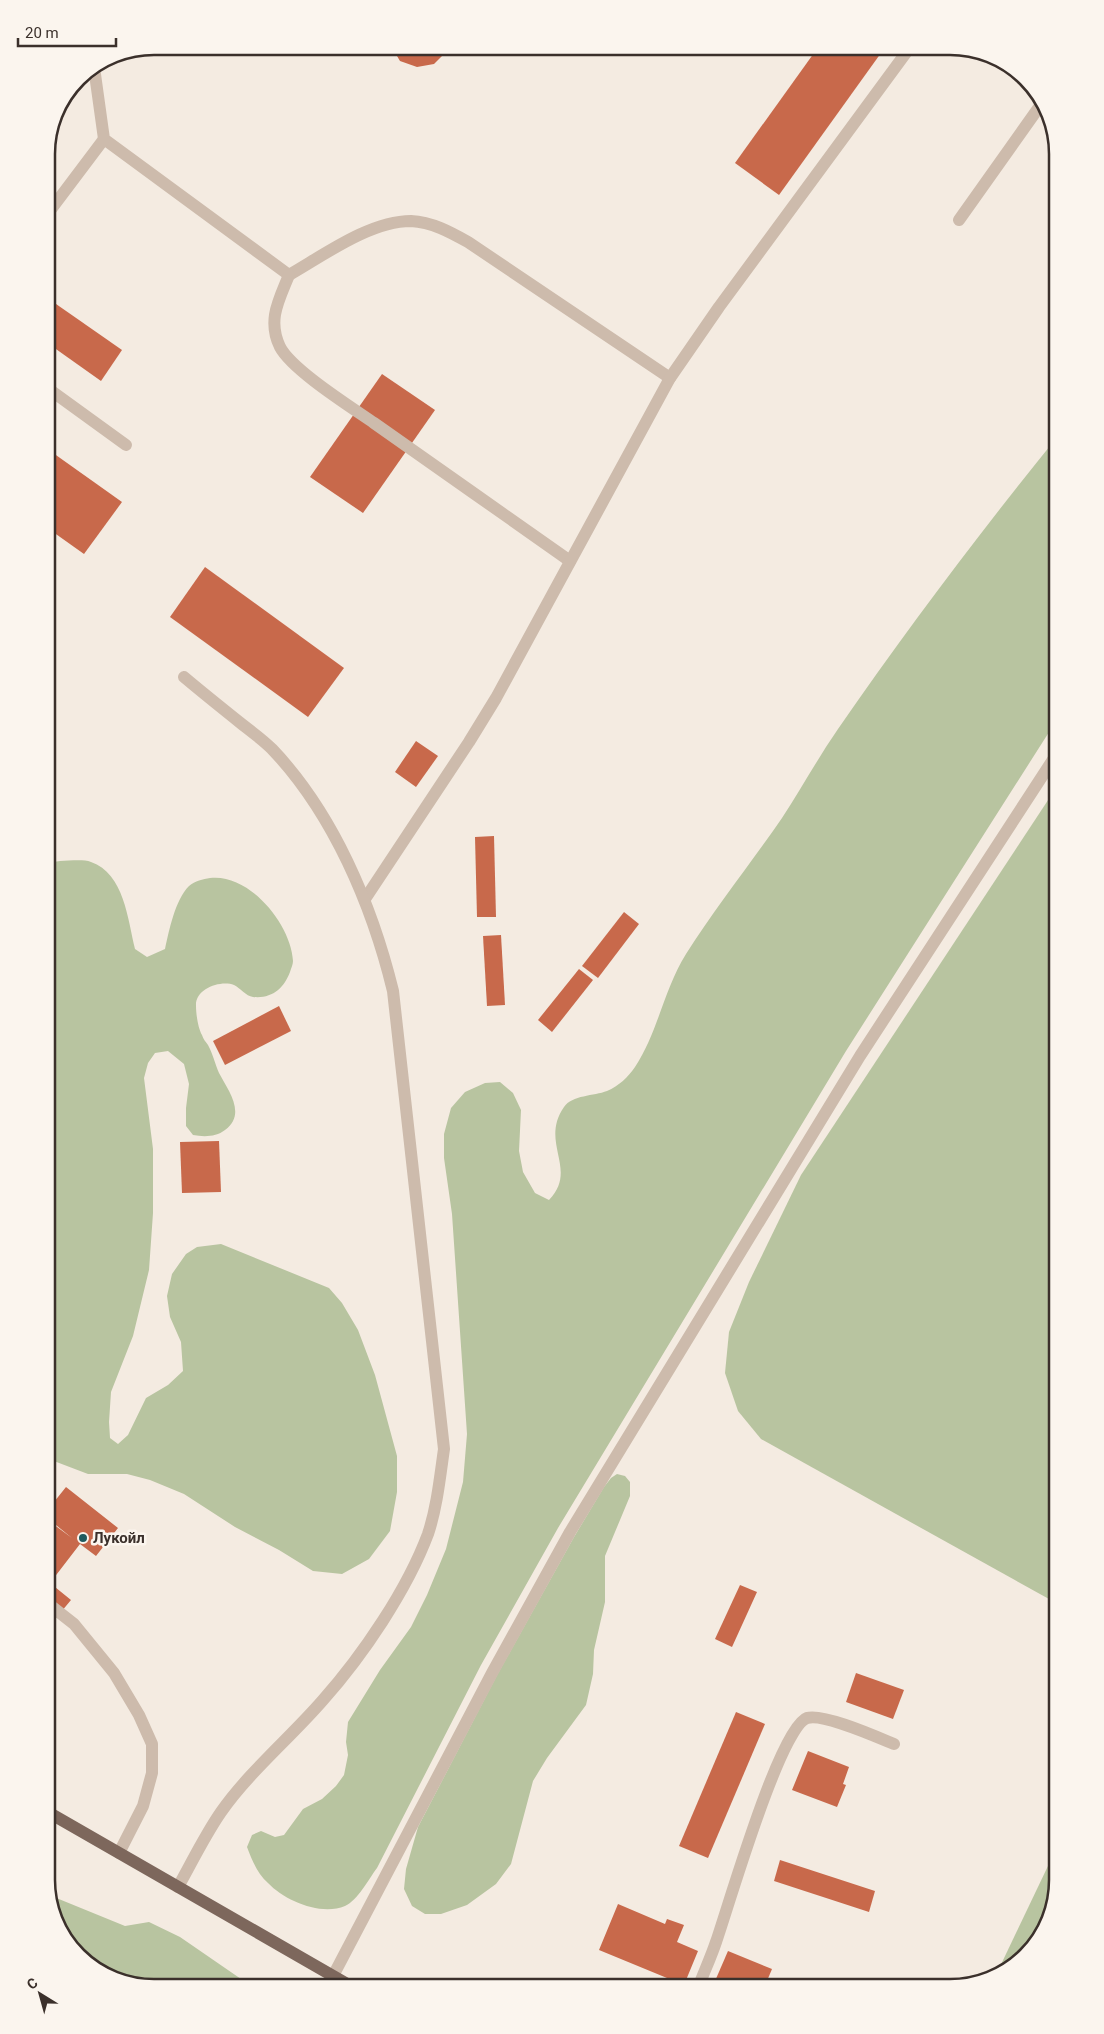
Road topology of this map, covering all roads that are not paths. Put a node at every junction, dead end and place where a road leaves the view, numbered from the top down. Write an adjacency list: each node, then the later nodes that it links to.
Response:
1 (904, 55): 8 (lane)
2 (95, 75): 4 (lane)
3 (1038, 109): 6 (lane)
4 (104, 139): 5 (lane); 7 (lane)
5 (55, 204)
6 (959, 220)
7 (289, 275): 8 (lane); 11 (lane)
8 (670, 378): 11 (lane)
9 (55, 394): 10 (lane)
10 (126, 445)
11 (570, 560): 14 (lane)
12 (184, 677): 14 (lane)
13 (1049, 766): 20 (lane)
14 (365, 899): 19 (lane)
15 (55, 1609): 18 (lane)
16 (894, 1744): 22 (lane)
17 (55, 1816): 18 (main road)
18 (119, 1853): 19 (main road)
19 (178, 1887): 20 (main road)
20 (333, 1976): 21 (main road)
21 (338, 1979)
22 (702, 1979)

